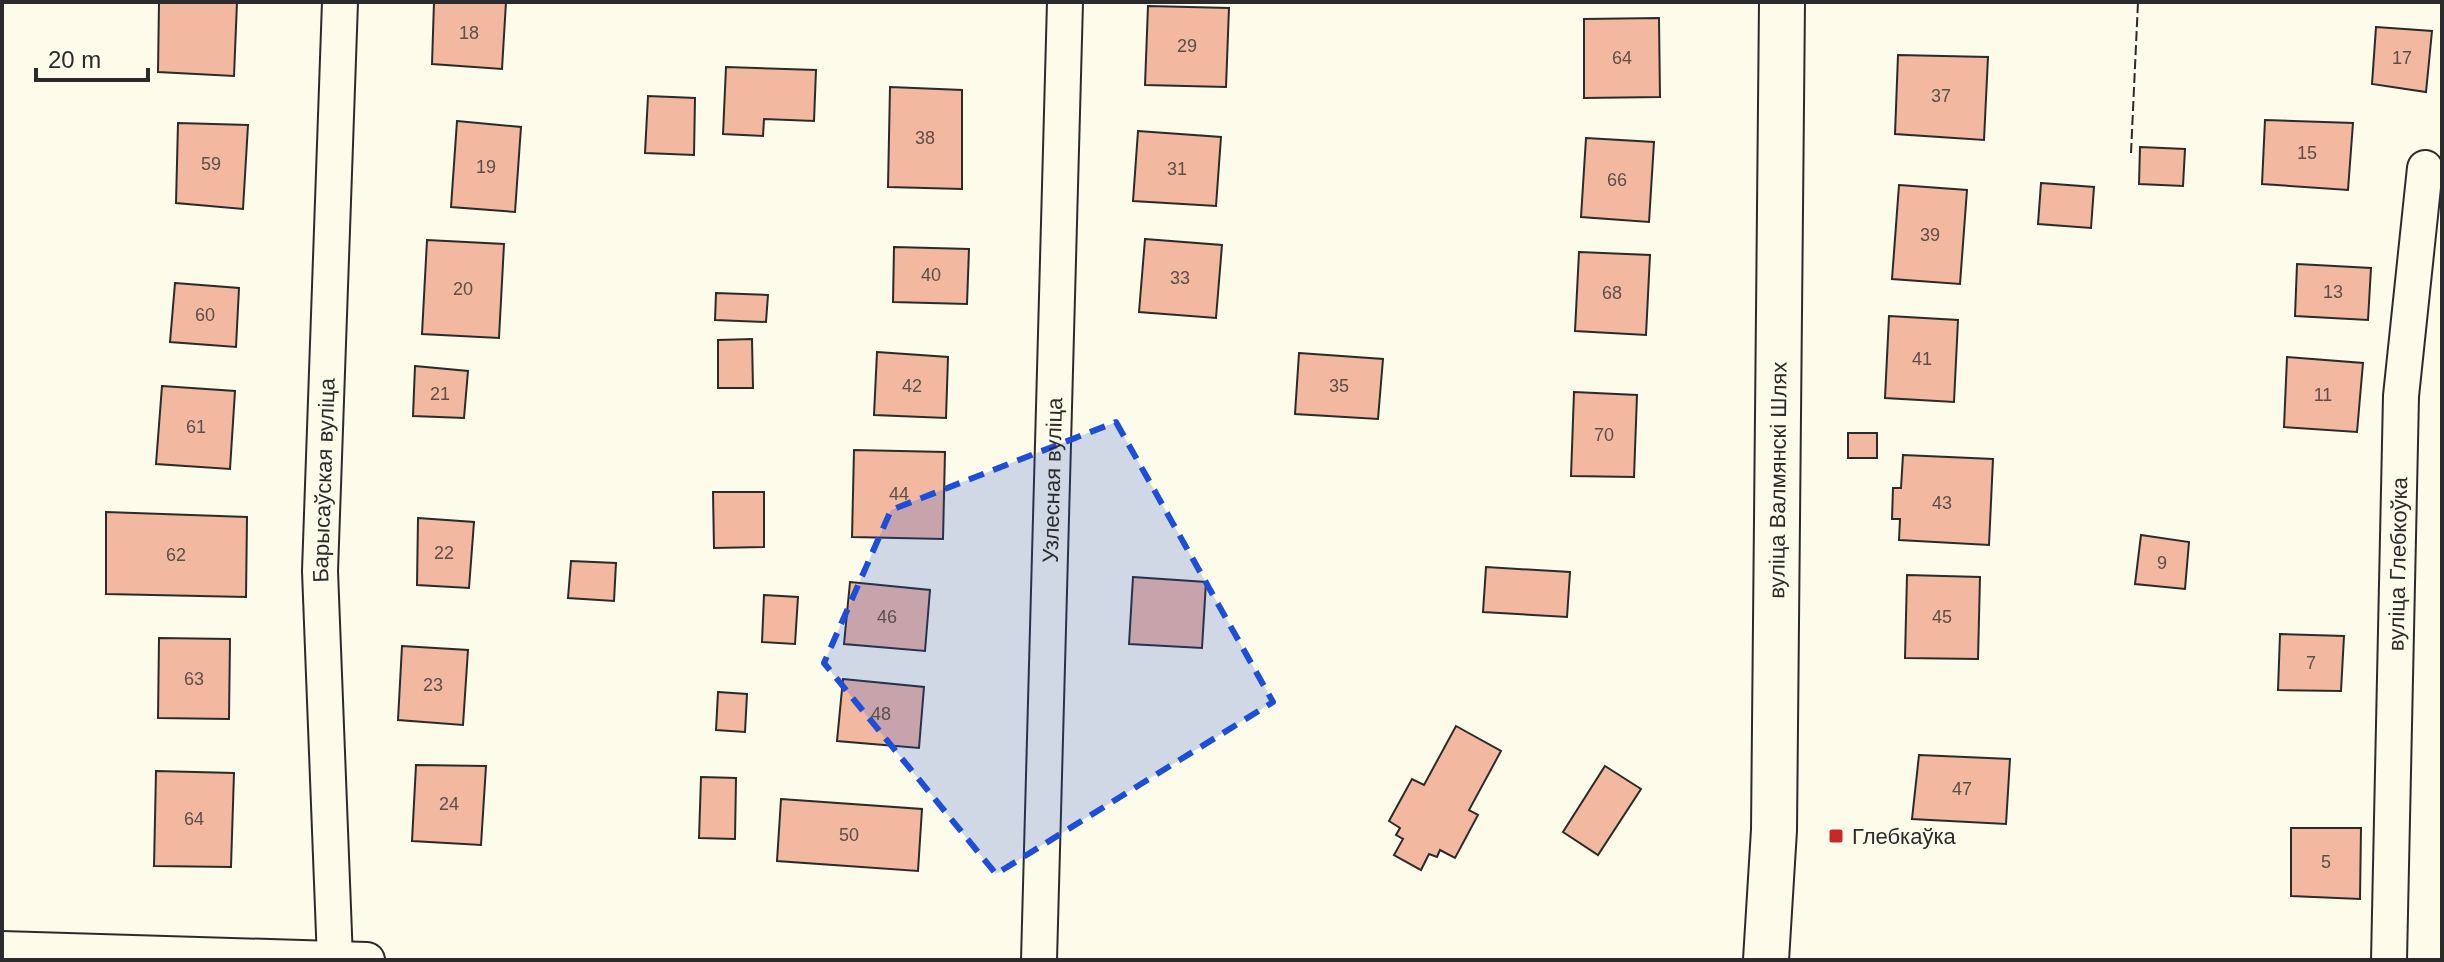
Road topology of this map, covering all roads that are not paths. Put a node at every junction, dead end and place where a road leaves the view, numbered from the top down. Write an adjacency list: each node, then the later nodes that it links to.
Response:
1 (340, 2): 6 (street, Барысаўская вуліца)
2 (1065, 2): 7 (street, Узлесная вуліца)
3 (1782, 2): 8 (main road, вуліца Валмянскі Шлях)
4 (2425, 168): 9 (street, вуліца Глебкоўка)
5 (2, 949): 6 (street)
6 (346, 960)
7 (1039, 960)
8 (1766, 960)
9 (2389, 960)

